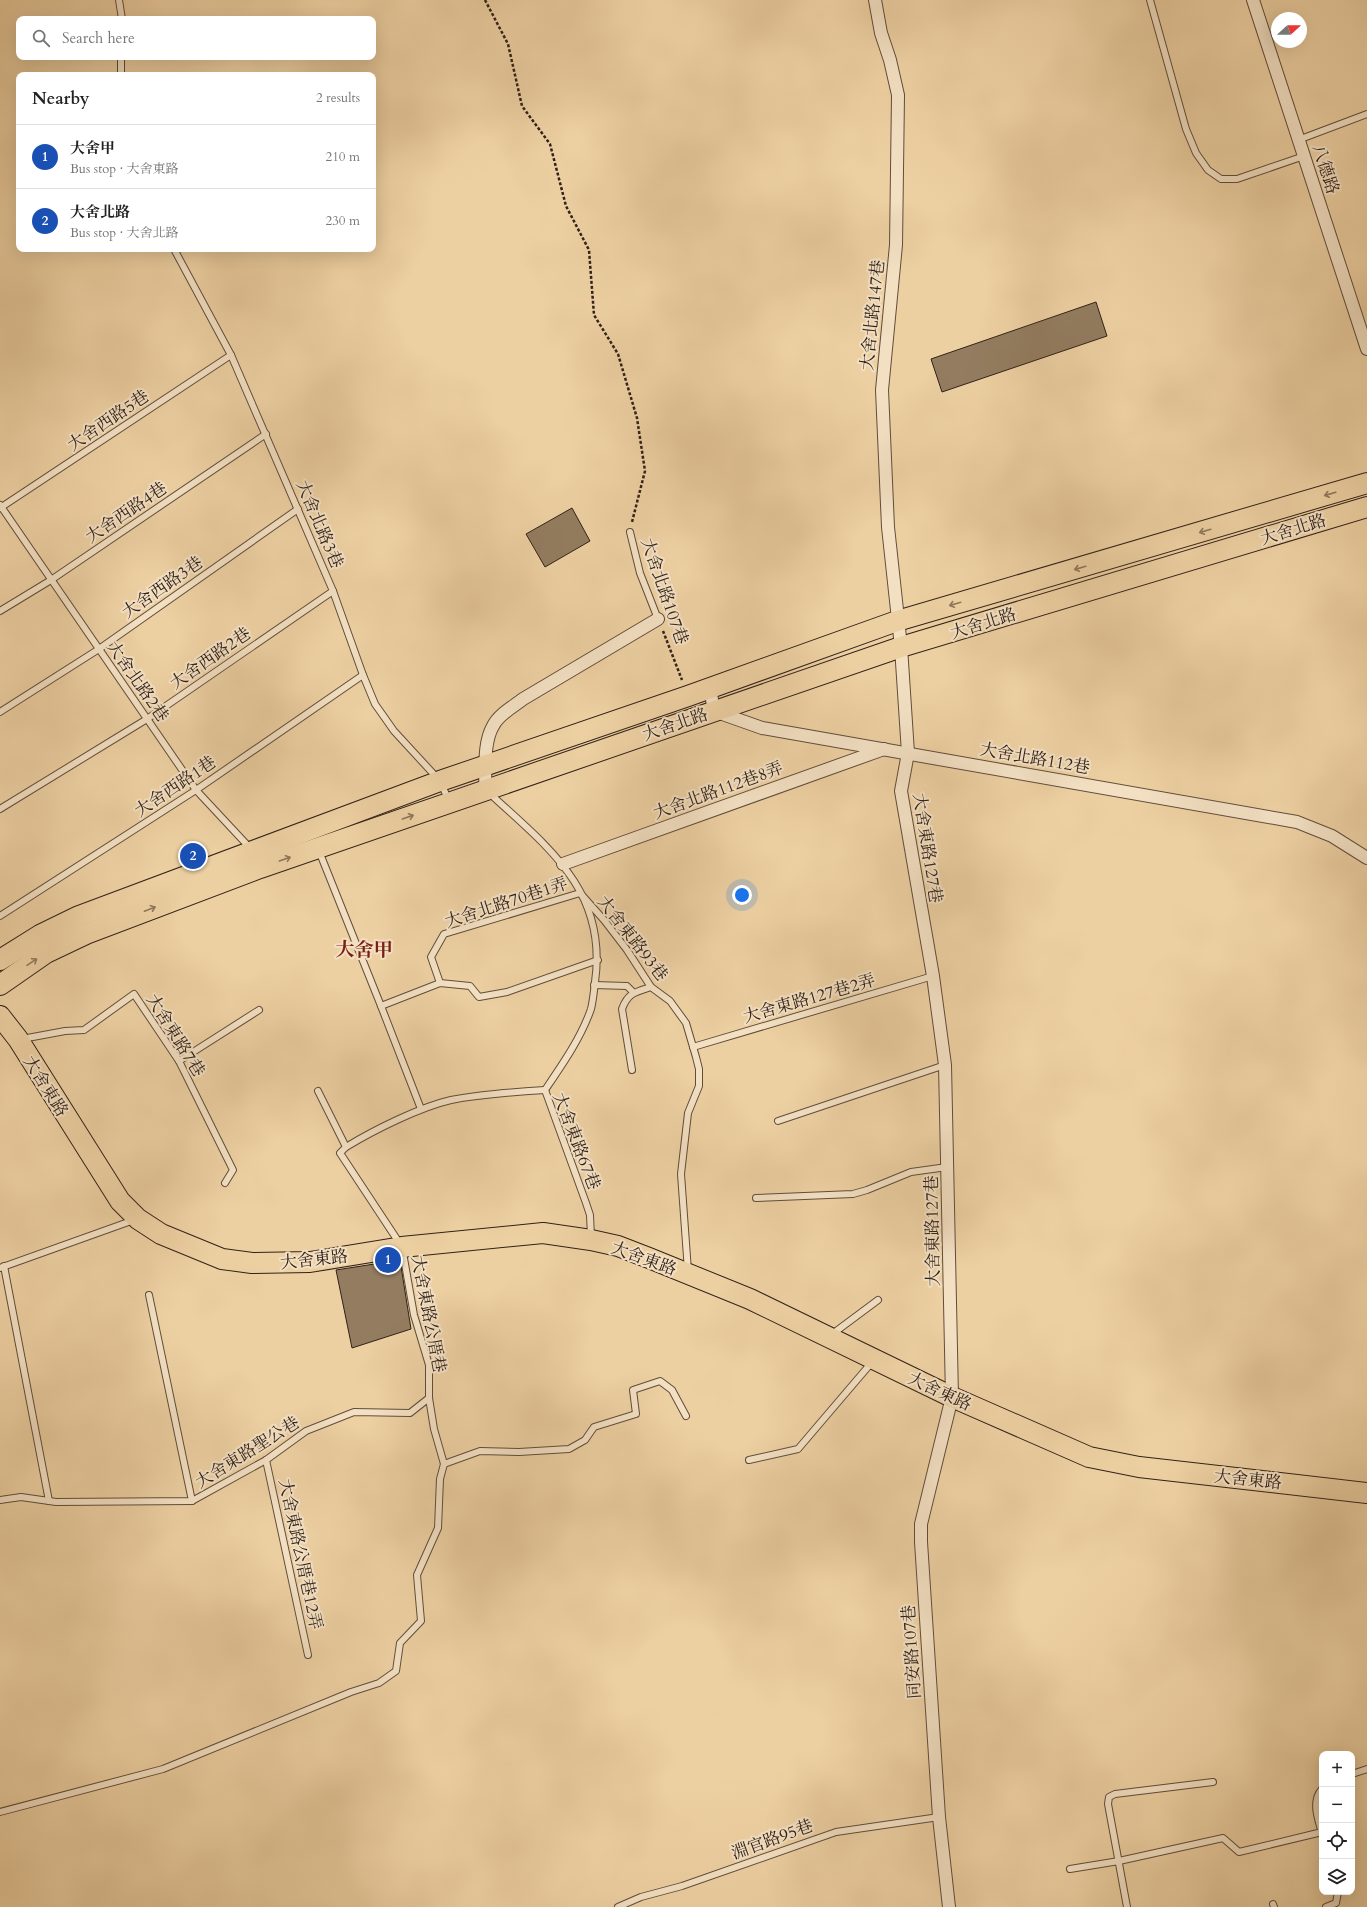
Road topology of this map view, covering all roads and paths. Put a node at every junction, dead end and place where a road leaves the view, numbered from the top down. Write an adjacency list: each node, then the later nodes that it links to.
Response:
1 (119, 0): 6 (lane)
2 (484, 0): 20 (path, 大舍北路107巷)
3 (876, 0): 25 (street, 大舍北路147巷)
4 (1150, 0): 11 (lane)
5 (1253, 0): 10 (street, 八德路)
6 (122, 16)
7 (121, 60): 8 (lane)
8 (121, 72)
9 (1367, 114): 10 (lane)
10 (1298, 140): 11 (street, 八德路)
11 (1304, 156): 13 (street, 八德路)
12 (176, 252): 14 (lane, 大舍北路3巷)
13 (1367, 349)
14 (231, 355): 15 (lane, 大舍北路3巷); 17 (lane, 大舍西路5巷)
15 (266, 434): 19 (lane, 大舍北路3巷); 21 (lane, 大舍西路4巷)
16 (1367, 483): 25 (main road, 大舍北路, one-way to 25)
17 (1, 507): 21 (lane, 大舍北路2巷)
18 (1367, 507): 25 (main road, 大舍北路)
19 (298, 509): 22 (lane, 大舍北路3巷); 26 (lane, 大舍西路3巷)
20 (630, 532): 24 (lane, 大舍北路107巷)
21 (51, 580): 23 (lane, 大舍西路4巷); 26 (lane, 大舍北路2巷)
22 (333, 591): 27 (lane, 大舍北路3巷); 32 (lane, 大舍西路2巷)
23 (0, 611)
24 (658, 619): 29 (path, 大舍北路107巷); 35 (street)
25 (899, 634): 28 (main road, 大舍北路); 30 (main road, 大舍北路); 34 (street, 大舍東路127巷)
26 (99, 649): 31 (lane, 大舍西路3巷); 32 (lane, 大舍北路2巷)
27 (363, 675): 36 (lane, 大舍北路3巷); 37 (lane, 大舍西路1巷)
28 (710, 688): 29 (main road, 大舍北路); 30 (street)
29 (688, 696): 35 (main road, 大舍北路)
30 (714, 711): 33 (street, 大舍北路112巷); 38 (main road, 大舍北路)
31 (0, 712)
32 (147, 719): 37 (lane, 大舍北路2巷); 40 (lane, 大舍西路2巷)
33 (885, 749): 34 (street, 大舍北路112巷); 44 (street, 大舍北路112巷8弄)
34 (908, 753): 42 (street, 大舍北路112巷); 49 (street, 大舍東路127巷)
35 (486, 765): 36 (main road, 大舍北路); 38 (street)
36 (440, 781): 39 (lane, 大舍北路3巷); 41 (main road, 大舍北路)
37 (196, 790): 43 (lane, 大舍北路2巷); 46 (lane, 大舍西路1巷)
38 (485, 790): 39 (main road, 大舍北路); 44 (lane)
39 (449, 802): 41 (main road, 大舍北路, one-way to 39)
40 (0, 810)
41 (315, 838): 43 (main road, 大舍北路); 54 (lane)
42 (1367, 858)
43 (256, 859): 48 (main road, 大舍北路)
44 (563, 864): 45 (lane)
45 (580, 893): 47 (lane); 50 (lane, 大舍北路70巷1弄); 52 (lane, 大舍東路93巷)
46 (0, 916)
47 (598, 960): 50 (lane); 51 (lane)
48 (2, 975)
49 (933, 976): 58 (lane, 大舍東路127巷2弄); 60 (street, 大舍東路127巷)
50 (440, 983): 54 (lane)
51 (594, 985): 53 (lane); 62 (lane)
52 (651, 987): 53 (lane); 58 (lane, 大舍東路93巷)
53 (634, 992): 61 (lane)
54 (381, 1006): 64 (lane)
55 (259, 1010): 59 (lane)
56 (0, 1016): 57 (main road, 大舍東路)
57 (18, 1040): 59 (lane, 大舍東路7巷); 70 (main road, 大舍東路)
58 (694, 1047): 74 (lane, 大舍東路93巷)
59 (179, 1061): 68 (lane, 大舍東路7巷)
60 (945, 1065): 65 (lane); 67 (street, 大舍東路127巷)
61 (632, 1070)
62 (545, 1090): 64 (lane, 大舍東路67巷); 71 (lane, 大舍東路67巷)
63 (318, 1091): 66 (lane)
64 (420, 1109): 66 (lane, 大舍東路67巷)
65 (778, 1121)
66 (346, 1147): 72 (lane)
67 (947, 1167): 69 (lane); 79 (street, 大舍東路127巷)
68 (225, 1183)
69 (756, 1198)
70 (138, 1219): 72 (main road, 大舍東路); 73 (lane)
71 (591, 1240): 72 (main road, 大舍東路); 74 (main road, 大舍東路)
72 (402, 1247): 80 (lane, 大舍東路公厝巷)
73 (2, 1267): 87 (lane)
74 (688, 1274): 77 (main road, 大舍東路)
75 (149, 1295): 88 (lane)
76 (878, 1300): 77 (lane)
77 (829, 1337): 78 (main road, 大舍東路)
78 (874, 1360): 79 (main road, 大舍東路); 83 (lane)
79 (952, 1397): 85 (main road, 大舍東路); 95 (street, 同安路107巷)
80 (429, 1398): 82 (lane, 大舍東路聖公巷); 84 (lane, 大舍東路公厝巷)
81 (686, 1416): 84 (lane)
82 (266, 1460): 88 (lane, 大舍東路聖公巷); 89 (lane, 大舍東路公厝巷12弄)
83 (749, 1460)
84 (444, 1464): 94 (lane)
85 (1367, 1494)
86 (0, 1500): 87 (lane, 大舍東路聖公巷)
87 (49, 1501): 88 (lane, 大舍東路聖公巷)
88 (192, 1501)
89 (308, 1655)
90 (1367, 1770): 91 (lane)
91 (1355, 1773)
92 (1214, 1782): 98 (lane)
93 (1319, 1793): 96 (lane)
94 (0, 1812)
95 (939, 1817): 101 (lane, 淵官路95巷); 102 (street, 同安路107巷)
96 (1319, 1821)
97 (1319, 1834): 98 (lane)
98 (1119, 1861): 99 (lane); 103 (lane)
99 (1070, 1869)
100 (1337, 1895): 104 (lane)
101 (618, 1907)
102 (949, 1907)
103 (1127, 1907)
104 (1326, 1907)

